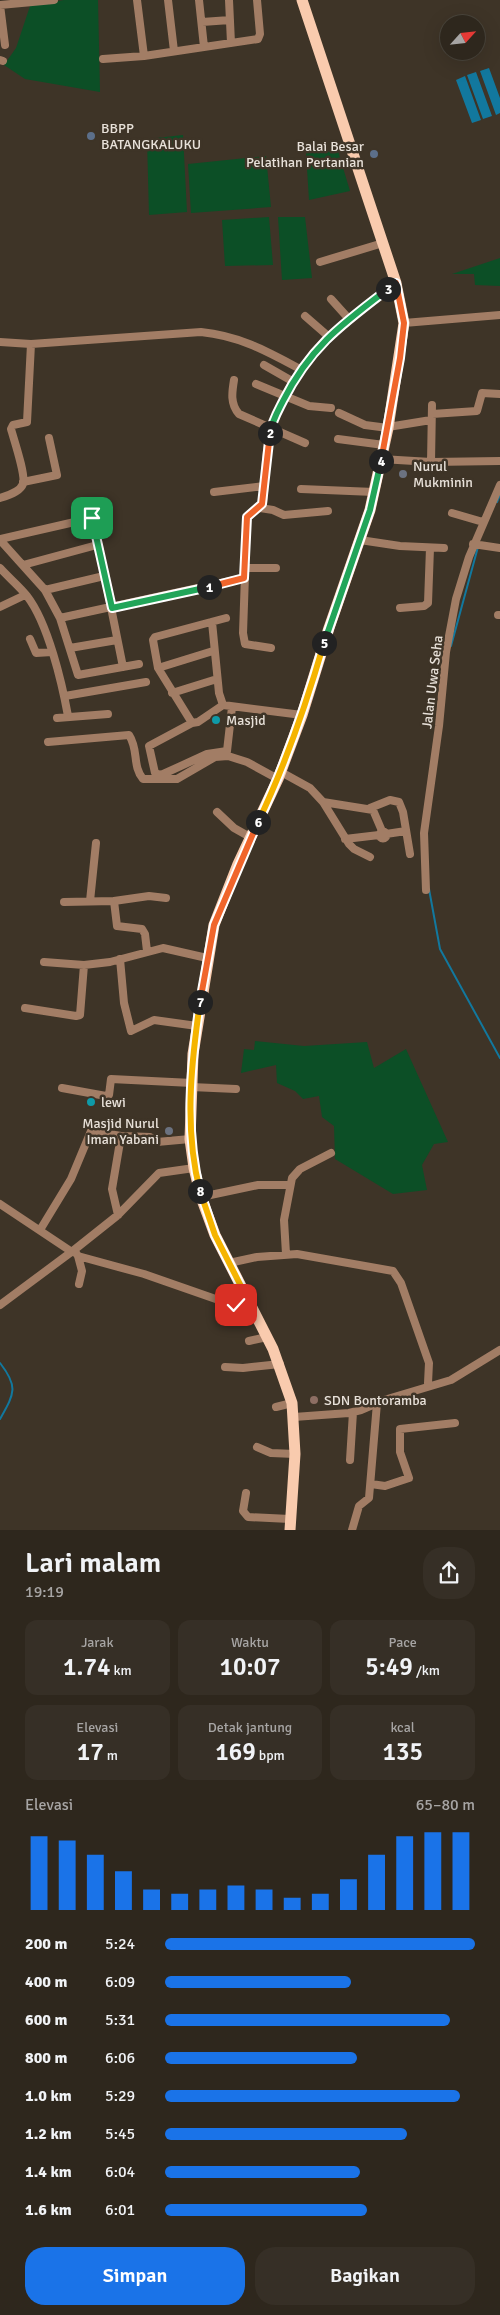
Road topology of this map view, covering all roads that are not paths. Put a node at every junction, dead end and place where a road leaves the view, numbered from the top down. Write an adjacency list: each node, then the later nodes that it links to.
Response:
1 (54, 0): 8 (street)
2 (137, 0): 15 (street)
3 (168, 0): 14 (street)
4 (199, 0): 10 (street)
5 (229, 0): 9 (street)
6 (257, 0): 11 (street)
7 (302, 0): 17 (main road)
8 (0, 5): 12 (street)
9 (230, 20): 10 (street); 11 (street)
10 (202, 22): 13 (street)
11 (231, 43): 13 (street)
12 (5, 45)
13 (204, 47): 14 (street)
14 (174, 51): 15 (street)
15 (144, 56): 16 (street)
16 (102, 59)
17 (383, 243): 18 (street); 19 (main road)
18 (320, 262)
19 (396, 283): 23 (street); 24 (main road)
20 (331, 299): 23 (street)
21 (500, 315): 24 (street)
22 (305, 316): 25 (street)
23 (348, 319): 25 (street)
24 (404, 323): 40 (main road)
25 (328, 336): 29 (street)
26 (0, 342): 27 (street)
27 (32, 344): 29 (street); 48 (street)
28 (264, 365): 31 (street)
29 (300, 369): 31 (street)
30 (234, 380): 39 (street)
31 (292, 381): 34 (street)
32 (256, 384): 34 (street)
33 (500, 394): 38 (street)
34 (285, 398): 36 (street); 39 (street)
35 (432, 405): 38 (street)
36 (330, 408)
37 (339, 413): 40 (street)
38 (432, 417): 40 (street); 47 (street)
39 (271, 426): 43 (street); 49 (street)
40 (388, 427): 44 (main road)
41 (49, 438): 48 (street)
42 (338, 440): 44 (street)
43 (305, 443)
44 (384, 445): 45 (main road)
45 (381, 459): 47 (street); 53 (main road)
46 (500, 461): 47 (street)
47 (432, 462)
48 (24, 482): 54 (street)
49 (264, 486): 52 (street); 56 (street)
50 (500, 486): 60 (street, Jalan Uwa Seha)
51 (301, 489): 53 (street)
52 (214, 492)
53 (374, 492): 62 (main road)
54 (0, 498)
55 (90, 504): 59 (street)
56 (260, 508): 57 (street); 70 (street)
57 (328, 511)
58 (452, 512): 60 (street)
59 (92, 518): 61 (street); 63 (street)
60 (483, 522): 64 (street, Jalan Uwa Seha)
61 (0, 540): 68 (street)
62 (360, 540): 65 (street); 98 (main road)
63 (97, 545): 68 (street); 72 (street)
64 (476, 545): 67 (street); 114 (street, Jalan Uwa Seha)
65 (430, 548): 66 (street); 78 (street)
66 (444, 548)
67 (500, 548)
68 (23, 565): 74 (street)
69 (0, 568): 75 (street)
70 (245, 568): 71 (street); 73 (street)
71 (276, 568)
72 (104, 576): 74 (street); 77 (street)
73 (244, 578): 77 (street); 85 (street)
74 (46, 590): 79 (street)
75 (25, 594): 76 (street); 87 (street)
76 (0, 607)
77 (112, 608): 79 (street); 83 (street)
78 (400, 608)
79 (60, 618): 84 (street)
80 (226, 618): 81 (street)
81 (212, 622): 86 (street); 90 (street)
82 (30, 639): 87 (street)
83 (117, 640): 84 (street); 89 (street)
84 (70, 648): 89 (street)
85 (271, 648)
86 (213, 651): 90 (street); 91 (street)
87 (52, 652): 94 (street)
88 (139, 664): 89 (street)
89 (123, 667)
90 (158, 668): 93 (street)
91 (217, 679): 93 (street); 95 (street)
92 (146, 682): 94 (street)
93 (172, 693): 101 (street)
94 (65, 696): 99 (street)
95 (223, 705): 96 (street); 101 (street)
96 (232, 707): 98 (street); 101 (street)
97 (108, 714): 99 (street)
98 (302, 715): 103 (main road)
99 (68, 716): 100 (street)
100 (57, 718)
101 (192, 723)
102 (48, 742): 103 (street)
103 (280, 776): 104 (street); 109 (main road)
104 (323, 802): 105 (street); 110 (street)
105 (370, 808): 107 (street); 108 (street)
106 (217, 812): 109 (street)
107 (406, 831): 108 (street); 112 (street)
108 (382, 833): 110 (street)
109 (250, 837): 120 (main road)
110 (345, 839): 113 (street)
111 (96, 843): 116 (street)
112 (410, 854)
113 (370, 857)
114 (426, 890)
115 (166, 898): 117 (street)
116 (90, 900): 117 (street); 118 (street)
117 (114, 901): 119 (street)
118 (64, 902)
119 (147, 951): 120 (street); 121 (street)
120 (207, 958): 125 (main road)
121 (120, 959): 123 (street); 125 (street)
122 (44, 962): 123 (street)
123 (84, 965): 124 (street)
124 (25, 1008)
125 (197, 1026): 126 (main road)
126 (192, 1085): 127 (street); 128 (street); 130 (main road)
127 (62, 1088)
128 (236, 1089)
129 (121, 1136): 130 (street); 136 (street); 137 (street)
130 (190, 1139): 132 (main road)
131 (331, 1153): 133 (street)
132 (194, 1168): 134 (main road); 136 (street)
133 (290, 1185): 134 (street); 139 (street)
134 (201, 1196): 140 (main road)
135 (0, 1204): 137 (street)
136 (116, 1210): 138 (street)
137 (40, 1230): 138 (street)
138 (75, 1253): 141 (street); 142 (street); 143 (street)
139 (286, 1254): 140 (street); 149 (street)
140 (229, 1263): 142 (main road)
141 (79, 1284)
142 (249, 1302): 144 (main road)
143 (0, 1305)
144 (267, 1337): 145 (street); 147 (main road)
145 (249, 1341)
146 (500, 1350): 151 (street)
147 (280, 1364): 148 (street); 150 (main road)
148 (225, 1367)
149 (428, 1383)
150 (292, 1403): 152 (street); 154 (main road)
151 (377, 1403): 153 (street); 159 (street)
152 (276, 1406)
153 (352, 1412): 154 (street); 158 (street)
154 (294, 1417): 157 (main road)
155 (455, 1423): 159 (street)
156 (257, 1447): 157 (street)
157 (295, 1454): 161 (main road)
158 (350, 1460)
159 (371, 1484): 162 (street)
160 (246, 1493): 161 (street)
161 (290, 1524)
162 (352, 1530)

